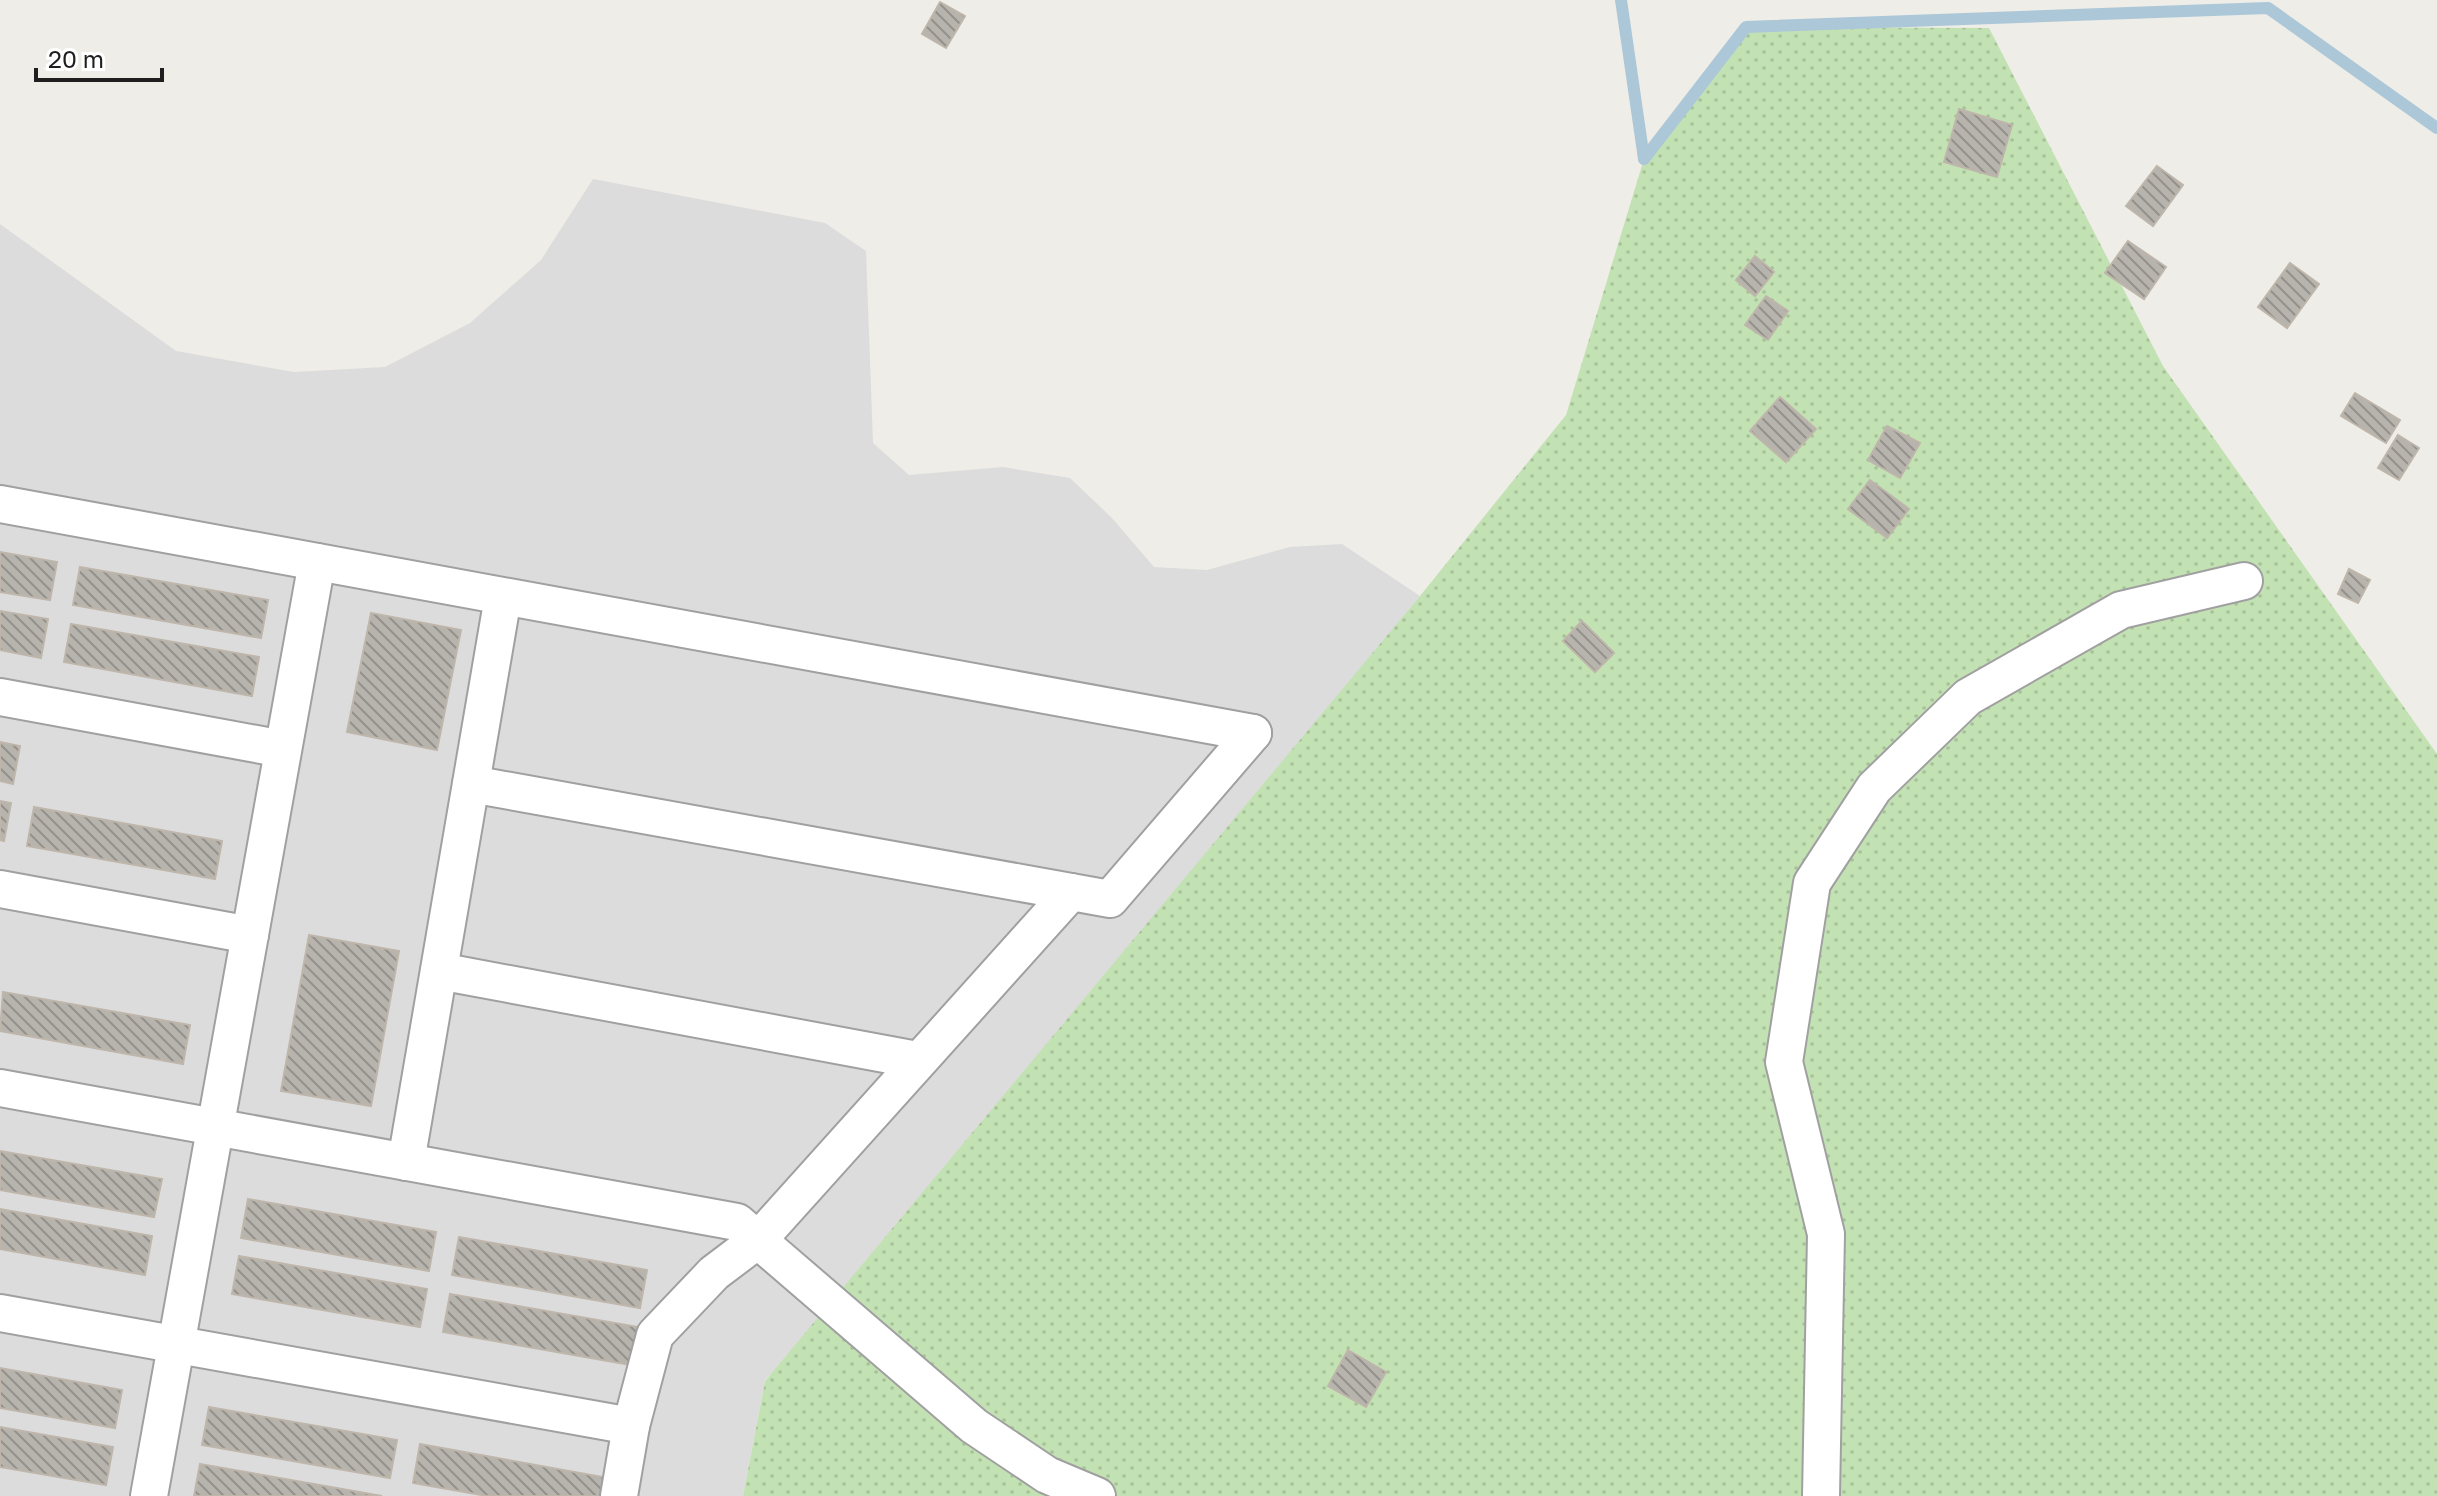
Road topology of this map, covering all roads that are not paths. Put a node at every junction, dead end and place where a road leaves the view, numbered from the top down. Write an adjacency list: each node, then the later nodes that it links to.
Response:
1 (0, 504): 2 (street)
2 (317, 562): 4 (street); 6 (street)
3 (2244, 581): 23 (street)
4 (503, 597): 7 (street); 9 (street)
5 (0, 697): 6 (street)
6 (283, 749): 10 (street)
7 (471, 784): 9 (street); 11 (street)
8 (0, 889): 10 (street)
9 (1071, 892): 12 (street)
10 (250, 935): 14 (street)
11 (439, 971): 12 (street); 15 (street)
12 (917, 1060): 16 (street)
13 (0, 1088): 14 (street)
14 (215, 1127): 15 (street); 18 (street)
15 (406, 1162): 16 (street)
16 (759, 1239): 19 (street); 22 (street)
17 (0, 1313): 18 (street)
18 (177, 1345): 19 (street); 20 (street)
19 (631, 1426): 21 (street)
20 (149, 1496)
21 (619, 1496)
22 (1097, 1496)
23 (1821, 1496)

